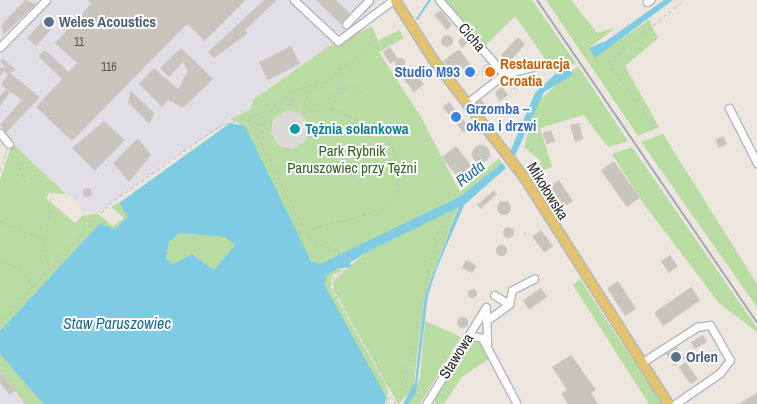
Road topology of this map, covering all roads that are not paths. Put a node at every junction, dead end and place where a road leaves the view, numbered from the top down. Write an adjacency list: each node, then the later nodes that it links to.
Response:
1 (46, 0): 7 (street)
2 (294, 0): 4 (street)
3 (368, 0): 6 (street)
4 (394, 0): 10 (main road, Mikołowska)
5 (439, 0): 9 (street, Cicha)
6 (346, 24)
7 (0, 47)
8 (532, 67): 9 (street)
9 (504, 74): 10 (street)
10 (466, 104): 22 (main road, Mikołowska)
11 (728, 108): 14 (street)
12 (0, 133): 13 (street)
13 (9, 144)
14 (757, 163)
15 (534, 279): 17 (street)
16 (494, 295): 17 (street)
17 (510, 304): 18 (street)
18 (486, 321): 19 (street, Stawowa); 21 (street)
19 (476, 324): 20 (street, Stawowa); 21 (street)
20 (469, 335): 21 (street); 23 (street, Stawowa)
21 (484, 337): 24 (street)
22 (642, 363): 25 (main road, Mikołowska); 26 (street)
23 (426, 404)
24 (517, 404)
25 (668, 404)
26 (675, 404)

